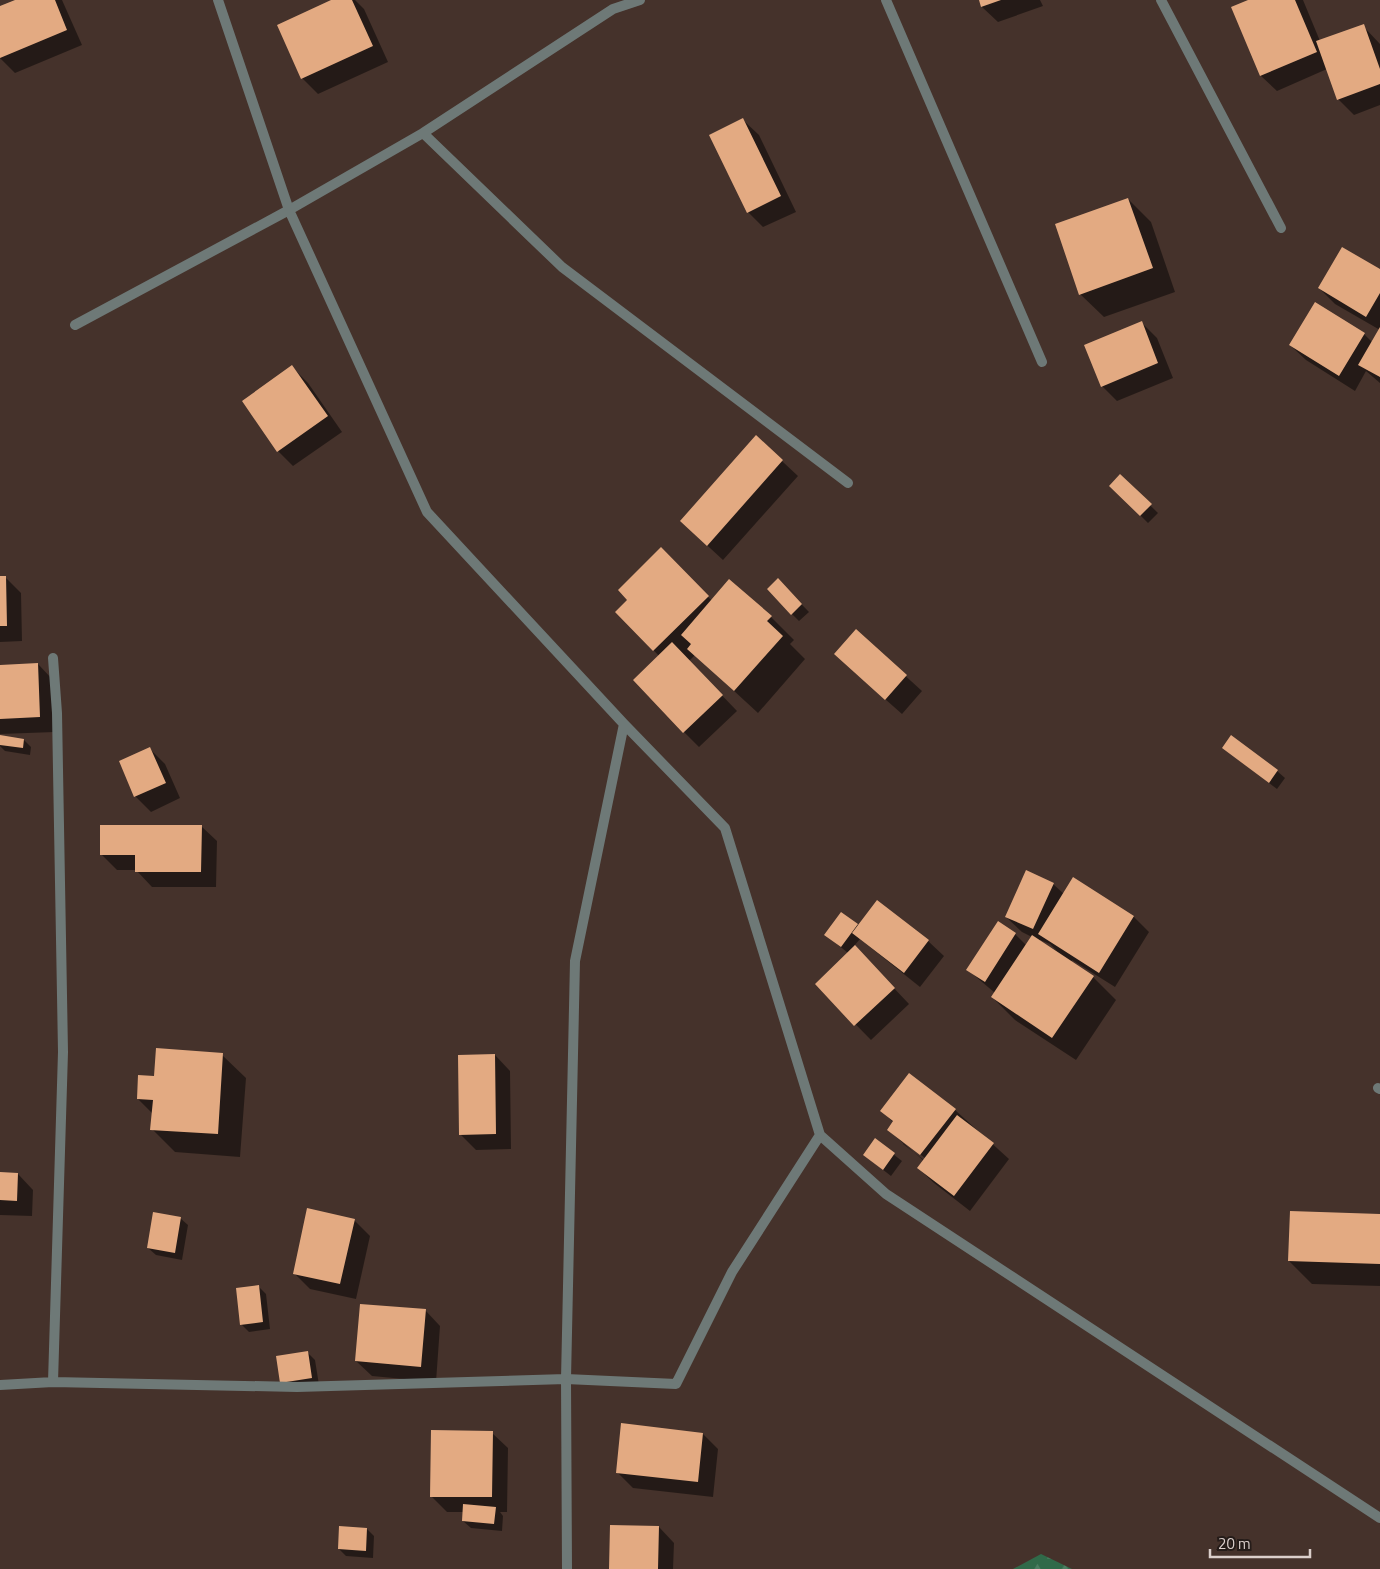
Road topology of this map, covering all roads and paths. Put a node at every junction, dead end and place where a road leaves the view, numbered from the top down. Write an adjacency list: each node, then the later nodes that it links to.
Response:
1 (218, 0): 6 (street)
2 (640, 0): 5 (street)
3 (886, 0): 9 (street)
4 (1160, 0): 7 (street)
5 (423, 132): 6 (street); 10 (street)
6 (289, 210): 8 (street); 12 (street)
7 (1281, 228)
8 (75, 325)
9 (1042, 362)
10 (848, 483)
11 (53, 658): 15 (street)
12 (624, 724): 13 (street); 14 (street)
13 (820, 1135): 14 (street); 17 (street)
14 (566, 1379): 15 (street); 18 (street)
15 (53, 1382): 16 (street)
16 (0, 1385)
17 (1380, 1518)
18 (567, 1569)

